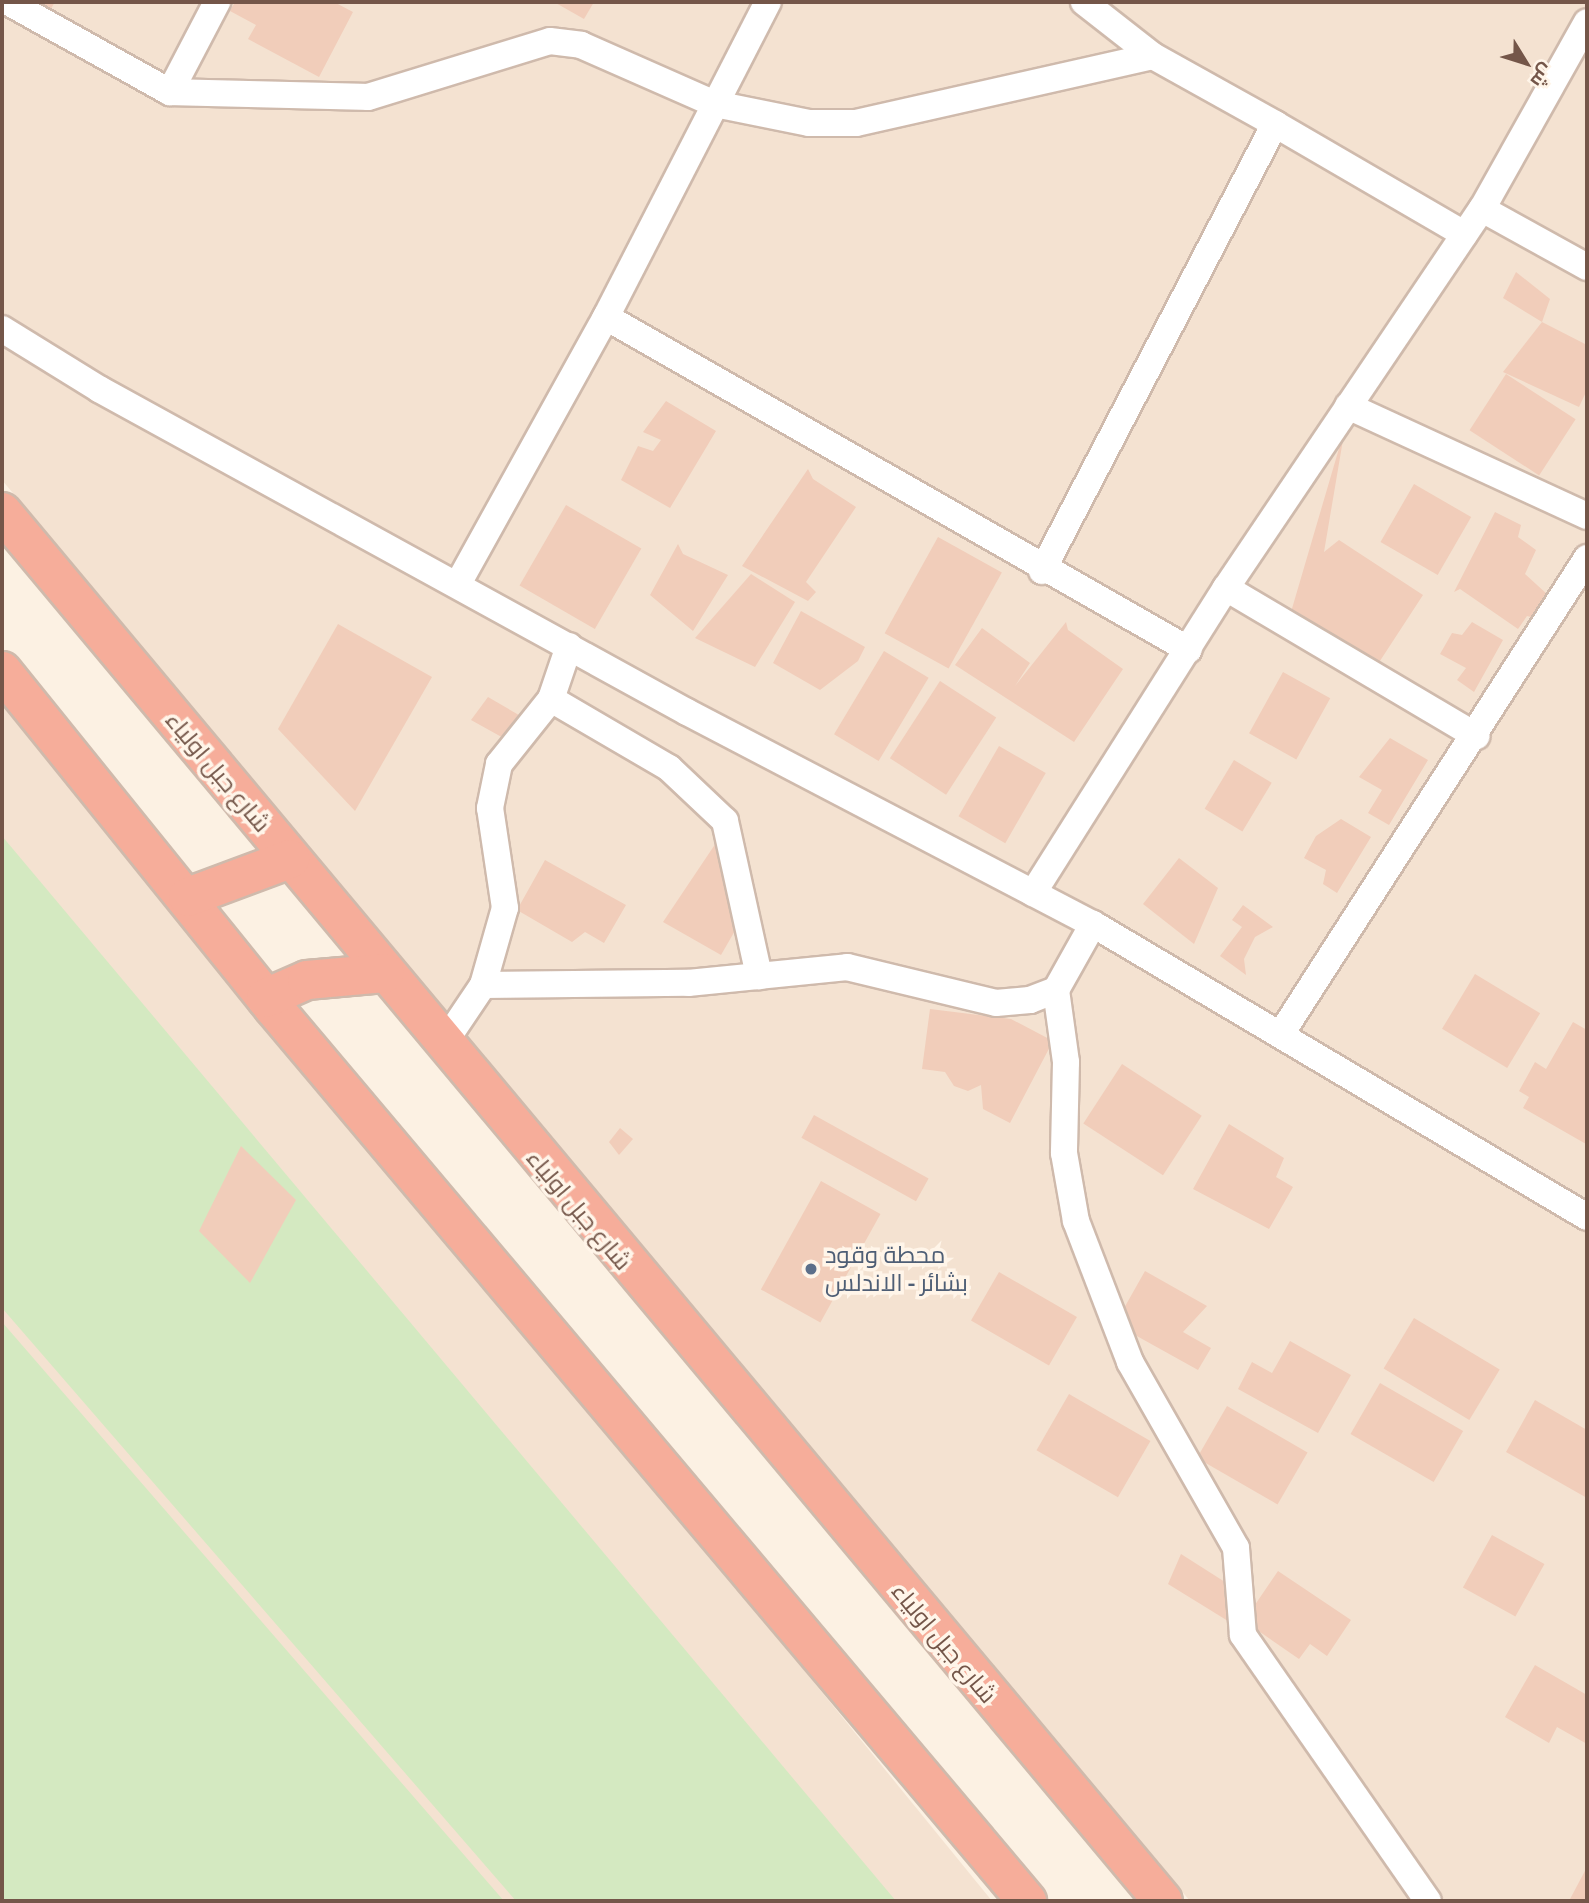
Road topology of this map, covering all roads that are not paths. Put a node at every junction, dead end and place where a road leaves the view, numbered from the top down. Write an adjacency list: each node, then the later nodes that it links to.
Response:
1 (8, 2): 7 (street)
2 (217, 2): 7 (street)
3 (768, 2): 8 (street)
4 (1084, 2): 6 (street)
5 (1587, 22): 10 (street)
6 (1153, 56): 8 (street); 9 (street)
7 (170, 92): 8 (street)
8 (715, 104): 13 (street)
9 (1275, 124): 11 (street); 19 (street)
10 (1482, 209): 11 (street); 12 (street)
11 (1464, 234): 15 (street)
12 (1587, 267)
13 (606, 317): 19 (street); 20 (street)
14 (2, 328): 20 (street)
15 (1348, 406): 17 (street); 21 (street)
16 (2, 512): 27 (highway, شارع جبل اولياء)
17 (1587, 516)
18 (1587, 558): 26 (street)
19 (1042, 571): 23 (street)
20 (459, 582): 22 (street)
21 (1226, 587): 23 (street); 26 (street)
22 (569, 646): 25 (street); 28 (street)
23 (1189, 650): 28 (street)
24 (2, 671): 29 (highway)
25 (551, 699): 32 (street); 33 (street)
26 (1476, 736): 36 (street)
27 (290, 859): 29 (highway); 31 (highway, شارع جبل اولياء)
28 (1033, 893): 30 (street)
29 (188, 897): 35 (highway)
30 (1093, 924): 34 (street); 36 (street)
31 (385, 973): 35 (highway); 37 (highway, شارع جبل اولياء)
32 (759, 976): 33 (street); 34 (street)
33 (483, 985): 37 (street)
34 (1056, 990): 41 (street)
35 (266, 998): 39 (highway)
36 (1280, 1034): 38 (street)
37 (442, 1046): 40 (highway, شارع جبل اولياء)
38 (1587, 1217)
39 (1027, 1901)
40 (1163, 1901)
41 (1428, 1901)

